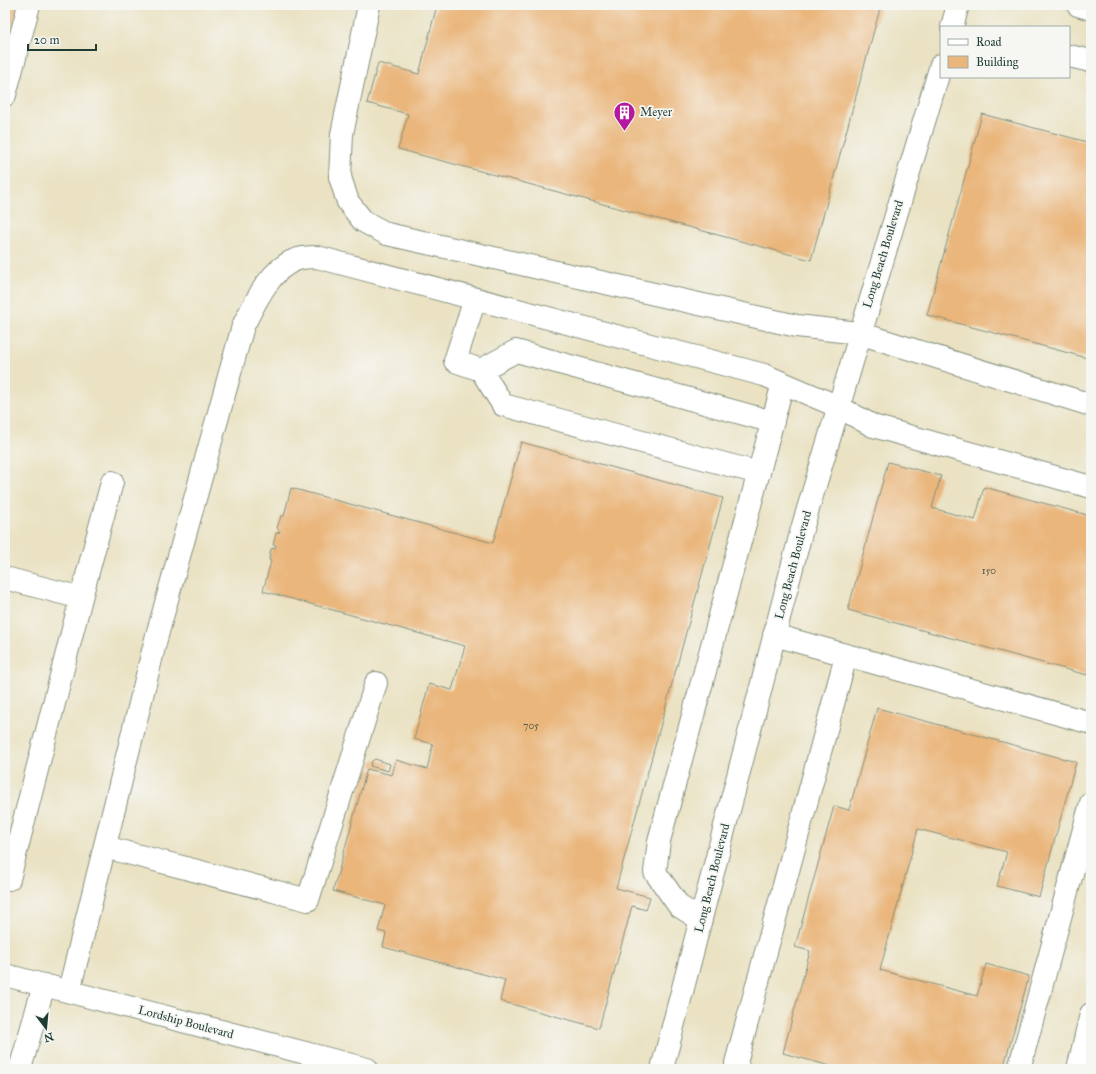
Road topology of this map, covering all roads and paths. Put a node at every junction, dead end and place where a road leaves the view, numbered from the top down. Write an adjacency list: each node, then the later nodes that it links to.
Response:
1 (29, 5): 10 (street)
2 (369, 5): 12 (street)
3 (958, 5): 6 (street)
4 (1078, 5): 5 (street)
5 (1091, 8)
6 (953, 26)
7 (1070, 56): 8 (street)
8 (1091, 61)
9 (940, 68): 12 (street, Long Beach Boulevard)
10 (5, 95)
11 (475, 299): 13 (street); 14 (street); 28 (street)
12 (859, 333): 15 (street); 16 (street, Long Beach Boulevard)
13 (481, 370): 17 (street); 18 (street)
14 (783, 383): 16 (street); 17 (street)
15 (1091, 405)
16 (839, 407): 20 (street); 23 (street, Long Beach Boulevard)
17 (773, 422): 18 (street)
18 (759, 473): 30 (street)
19 (112, 482): 22 (street)
20 (1091, 487)
21 (5, 578): 22 (street)
22 (81, 598): 29 (street)
23 (774, 635): 24 (street); 30 (street, Long Beach Boulevard)
24 (846, 656): 26 (street); 38 (street)
25 (376, 683): 28 (street)
26 (1091, 723)
27 (1091, 803): 39 (street)
28 (105, 847): 33 (street)
29 (5, 878)
30 (701, 920): 37 (street, Long Beach Boulevard)
31 (5, 975): 32 (street, Lordship Boulevard)
32 (44, 985): 33 (street, Lordship Boulevard); 35 (street)
33 (69, 991): 36 (street, Lordship Boulevard)
34 (1091, 1014): 40 (street)
35 (20, 1069)
36 (367, 1069)
37 (662, 1069)
38 (739, 1069)
39 (1018, 1069)
40 (1078, 1069)

